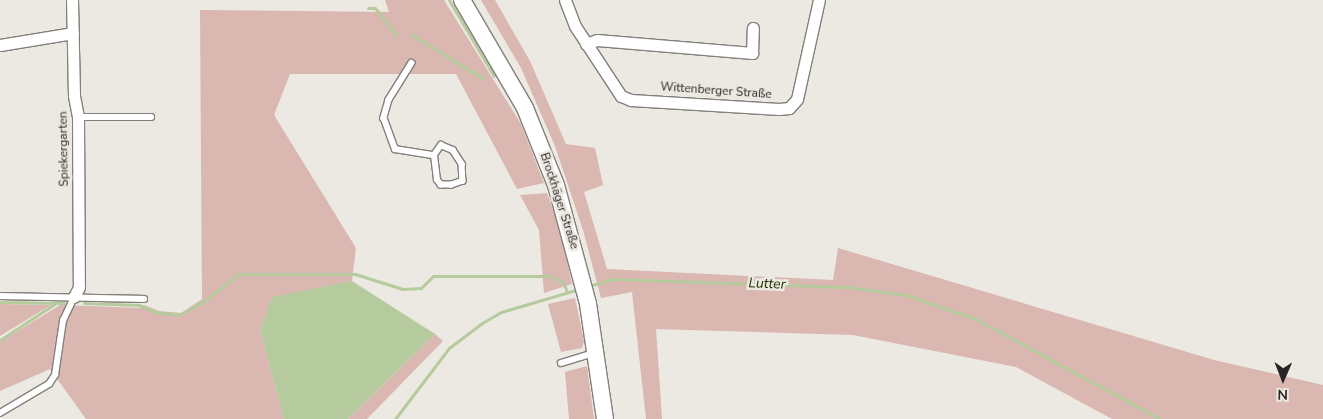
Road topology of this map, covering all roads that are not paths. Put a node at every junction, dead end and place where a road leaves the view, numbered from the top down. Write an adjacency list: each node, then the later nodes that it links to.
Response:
1 (72, 0): 6 (street, Spiekergarten)
2 (462, 0): 16 (main road, Brockhäger Straße)
3 (565, 0): 7 (street, Wittenberger Straße)
4 (819, 0): 7 (street, Wittenberger Straße)
5 (753, 28): 7 (street)
6 (73, 33): 8 (street); 11 (street, Spiekergarten)
7 (586, 44)
8 (0, 45)
9 (412, 63): 12 (lane)
10 (151, 117): 11 (lane)
11 (78, 118): 14 (street, Spiekergarten)
12 (434, 155): 12 (lane)
13 (0, 296): 14 (lane)
14 (74, 297): 15 (lane); 18 (lane)
15 (144, 299)
16 (597, 352): 17 (lane); 19 (main road, Brockhäger Straße)
17 (561, 363)
18 (0, 413)
19 (605, 419)

